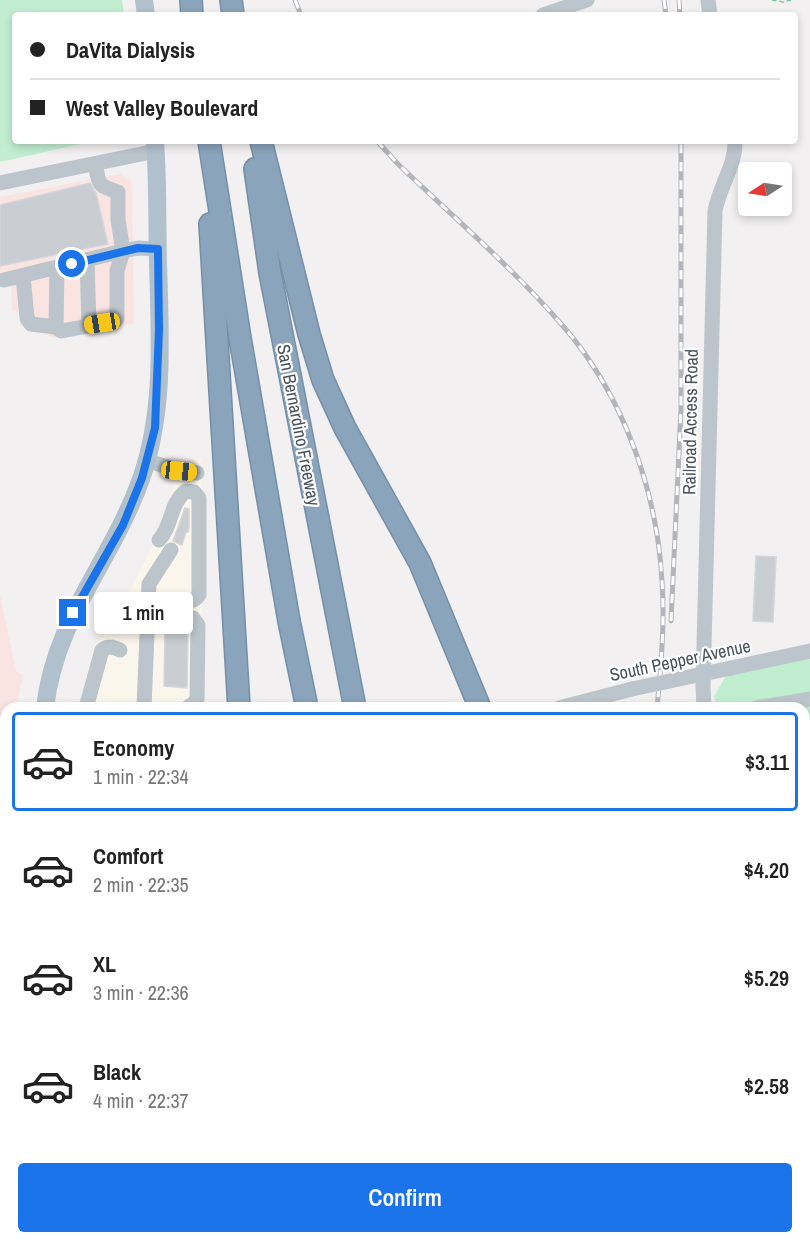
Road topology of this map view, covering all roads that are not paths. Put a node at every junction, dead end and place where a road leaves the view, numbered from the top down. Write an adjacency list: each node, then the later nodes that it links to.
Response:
1 (587, 0): 2 (street)
2 (552, 12)
3 (209, 144): 9 (highway)
4 (251, 144): 32 (highway, San Bernardino Freeway)
5 (262, 144): 33 (highway)
6 (735, 144): 35 (street, Railroad Access Road)
7 (156, 146): 8 (street); 11 (main road)
8 (95, 164): 10 (street); 12 (street)
9 (212, 166): 30 (highway); 31 (highway)
10 (0, 183)
11 (158, 249): 12 (street); 19 (main road)
12 (123, 251): 13 (street); 17 (street)
13 (87, 260): 14 (street); 17 (street)
14 (57, 268): 15 (street); 18 (street)
15 (23, 276): 16 (street); 18 (street)
16 (4, 280)
17 (89, 325): 18 (street)
18 (56, 327)
19 (146, 460): 20 (street); 26 (main road)
20 (197, 473)
21 (179, 600): 22 (street)
22 (147, 617): 28 (street); 29 (street)
23 (120, 650): 27 (street)
24 (810, 651): 34 (street, South Pepper Avenue, bridge)
25 (810, 699): 36 (street)
26 (46, 702)
27 (88, 702)
28 (144, 702)
29 (194, 702)
30 (239, 702)
31 (306, 702)
32 (354, 702)
33 (478, 702)
34 (582, 702)
35 (704, 702)
36 (792, 702)

